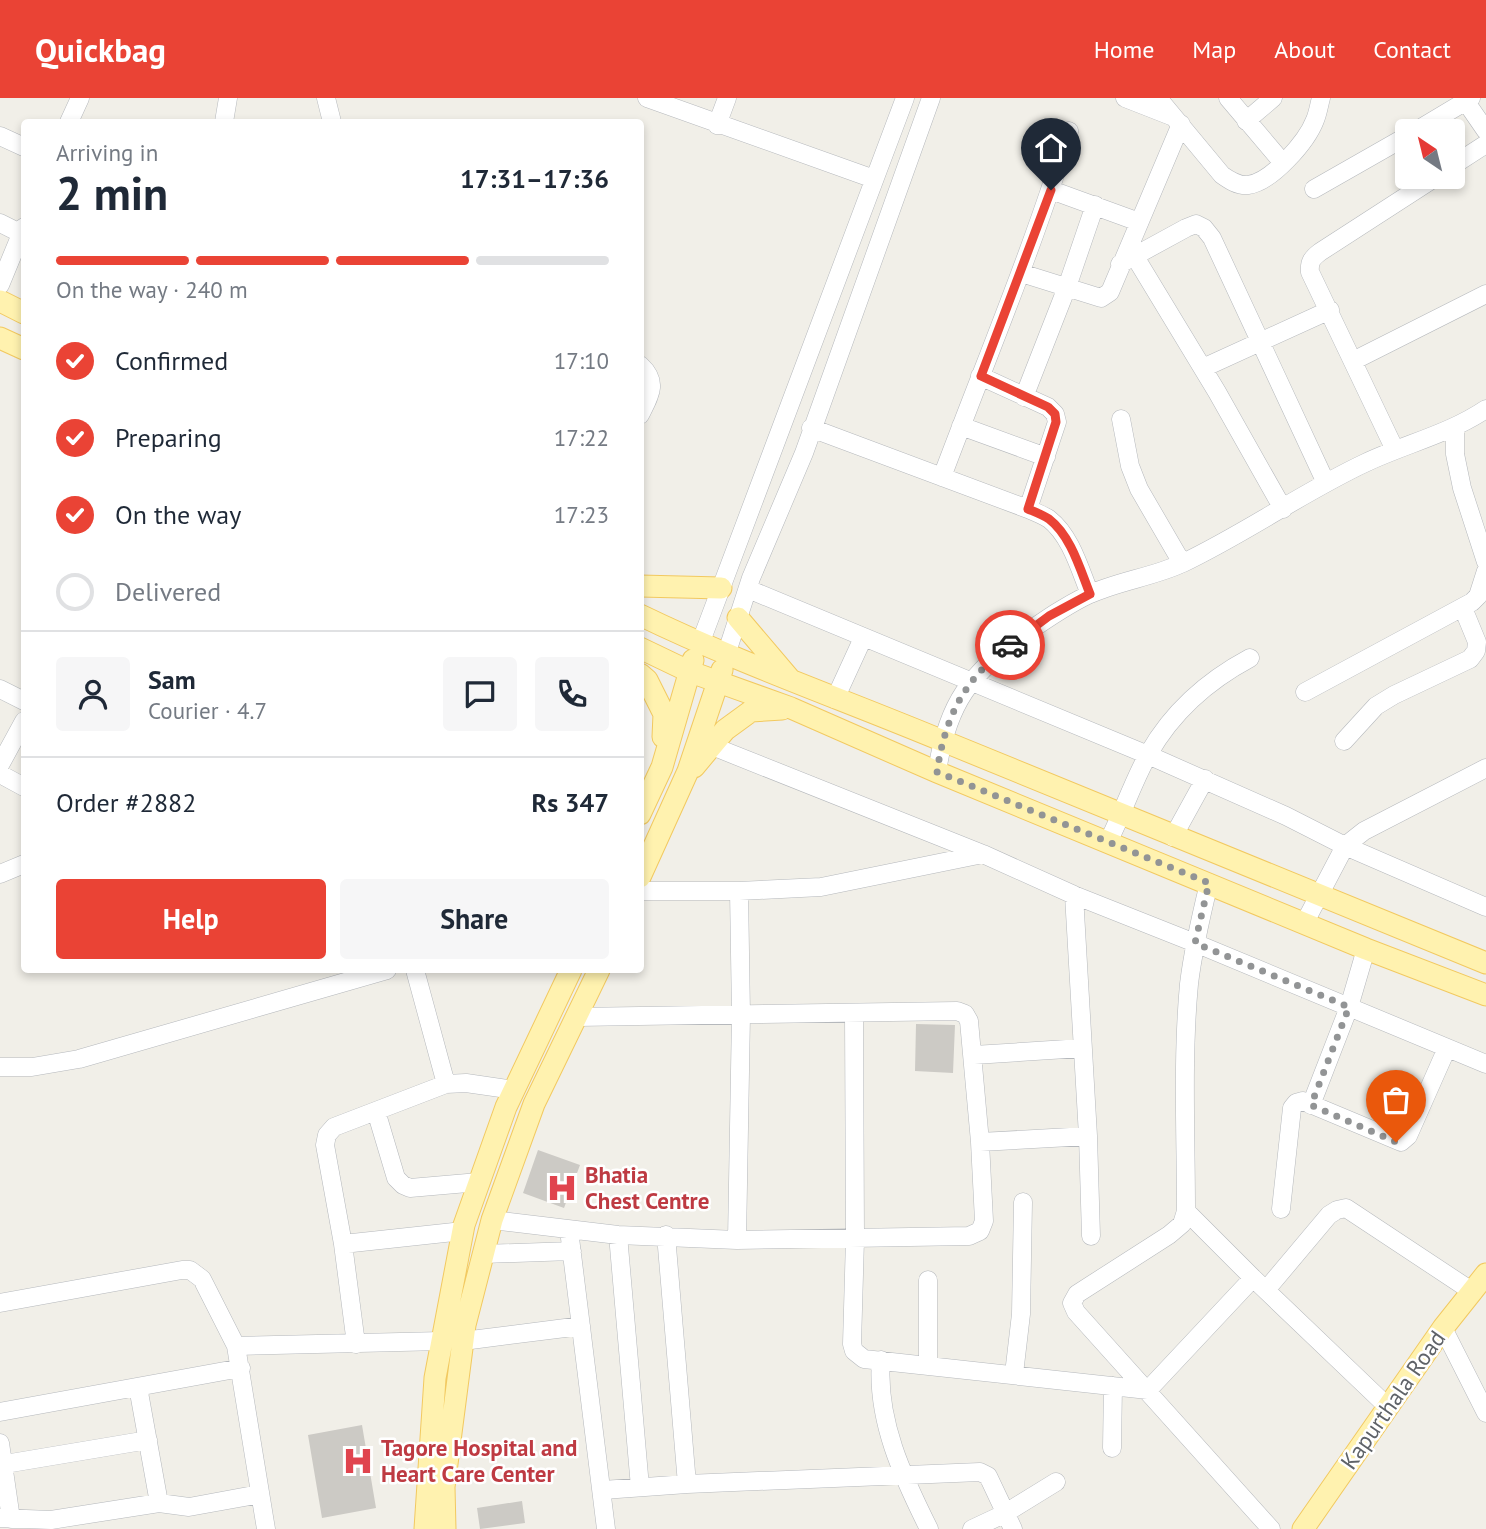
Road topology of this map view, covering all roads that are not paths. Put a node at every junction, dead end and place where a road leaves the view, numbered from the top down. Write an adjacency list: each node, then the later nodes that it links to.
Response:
1 (80, 98): 14 (street)
2 (228, 98): 15 (street)
3 (326, 98): 16 (street)
4 (647, 98): 20 (street)
5 (727, 98): 20 (street)
6 (905, 98): 29 (street)
7 (931, 98): 58 (street)
8 (1125, 98): 18 (street)
9 (1158, 98): 18 (street)
10 (1228, 98): 19 (street)
11 (1273, 98): 19 (street)
12 (1321, 98): 28 (street)
13 (1469, 100): 17 (street); 22 (street)
14 (70, 119)
15 (224, 119)
16 (331, 119)
17 (1437, 119)
18 (1178, 121): 28 (street); 34 (street)
19 (1246, 121): 28 (street)
20 (717, 125): 29 (street)
21 (1069, 131): 32 (street)
22 (1486, 131)
23 (0, 136): 26 (street)
24 (1395, 143): 30 (street)
25 (1486, 144): 27 (street)
26 (21, 146)
27 (1465, 158)
28 (1283, 163)
29 (874, 180): 70 (street)
30 (1314, 189)
31 (1418, 189): 44 (street)
32 (1051, 190): 33 (street); 39 (street)
33 (1095, 205): 34 (street); 41 (street)
34 (1139, 222): 38 (street)
35 (0, 223): 36 (street)
36 (21, 229)
37 (21, 235): 40 (street)
38 (1127, 260): 41 (street); 47 (street); 50 (street)
39 (1021, 273): 41 (street); 52 (street)
40 (0, 285)
41 (1067, 287): 53 (street)
42 (1486, 294): 49 (street)
43 (0, 301): 45 (main road)
44 (1330, 310): 47 (street); 49 (street)
45 (21, 312)
46 (0, 338): 48 (main road)
47 (1260, 342): 50 (street); 63 (street)
48 (21, 348)
49 (1353, 361): 60 (street)
50 (1203, 368): 65 (street)
51 (644, 369): 54 (street)
52 (981, 376): 53 (street); 57 (street)
53 (1024, 397): 61 (street)
54 (644, 407)
55 (1486, 409): 59 (street)
56 (1121, 419): 67 (street)
57 (961, 426): 61 (street); 62 (street)
58 (811, 428): 62 (street); 71 (street)
59 (1455, 428): 60 (street); 66 (street)
60 (1395, 450): 63 (street)
61 (1046, 457): 64 (street)
62 (942, 477): 64 (street)
63 (1326, 483): 65 (street)
64 (1028, 509): 72 (street)
65 (1283, 509): 67 (street)
66 (1486, 562)
67 (1182, 563): 72 (street)
68 (1486, 571): 73 (street)
69 (644, 586): 70 (main road)
70 (721, 588): 77 (street)
71 (748, 589): 75 (street); 76 (street)
72 (1090, 594): 84 (street)
73 (1463, 608): 87 (street); 93 (street)
74 (644, 617): 77 (main road)
75 (738, 618): 79 (street); 83 (main road)
76 (863, 638): 84 (street); 88 (street)
77 (700, 644): 79 (main road); 81 (main road)
78 (644, 650): 81 (main road)
79 (726, 654): 83 (main road); 85 (main road)
80 (1250, 658): 95 (street)
81 (688, 671): 85 (main road); 97 (main road)
82 (644, 677): 97 (main road)
83 (792, 681): 88 (main road)
84 (971, 681): 92 (street); 95 (street)
85 (718, 682): 90 (main road); 102 (main road)
86 (0, 689): 89 (street)
87 (1305, 692)
88 (835, 699): 92 (main road)
89 (21, 700)
90 (791, 708): 94 (main road); 99 (main road)
91 (21, 726): 96 (street)
92 (942, 740): 99 (street); 105 (main road)
93 (1344, 741)
94 (712, 746): 102 (main road); 109 (street)
95 (1148, 755): 101 (street); 105 (street)
96 (0, 765)
97 (662, 767): 104 (main road)
98 (1486, 768): 108 (street)
99 (937, 772): 107 (main road)
100 (0, 774): 103 (street)
101 (1205, 779): 106 (street); 108 (street)
102 (684, 780): 111 (main road)
103 (21, 785)
104 (644, 805)
105 (1122, 816): 106 (main road); 107 (street)
106 (1173, 837): 117 (main road)
107 (1108, 842): 113 (main road)
108 (1345, 846): 117 (street); 118 (street)
109 (983, 854): 115 (street); 116 (street)
110 (21, 864): 112 (street)
111 (644, 868)
112 (0, 874)
113 (1209, 883): 119 (main road); 120 (street)
114 (644, 891): 115 (street)
115 (739, 891): 130 (street)
116 (1074, 895): 120 (street); 132 (street)
117 (1319, 896): 119 (street); 122 (main road)
118 (1486, 907)
119 (1305, 922): 121 (main road)
120 (1195, 943): 128 (street); 146 (street)
121 (1366, 949): 127 (main road); 128 (street)
122 (1486, 962)
123 (377, 973): 136 (street)
124 (416, 973): 137 (street)
125 (570, 973): 138 (main road)
126 (598, 973): 131 (main road)
127 (1486, 995)
128 (1349, 1007): 133 (street); 139 (street)
129 (854, 1013): 130 (street); 134 (street); 153 (street)
130 (741, 1015): 131 (street); 154 (street)
131 (577, 1017): 147 (main road)
132 (1082, 1048): 134 (street); 141 (street)
133 (1447, 1048): 135 (street); 139 (street)
134 (974, 1055): 142 (street)
135 (1486, 1064)
136 (0, 1067)
137 (446, 1084): 138 (street); 140 (street)
138 (514, 1090): 143 (main road)
139 (1311, 1105): 145 (street)
140 (376, 1111): 143 (street); 155 (street)
141 (1088, 1136): 142 (street); 152 (street)
142 (980, 1142): 153 (street)
143 (479, 1182): 149 (main road)
144 (1023, 1202): 171 (street)
145 (1280, 1209)
146 (1186, 1211): 160 (street); 174 (street)
147 (492, 1220): 148 (street); 157 (main road)
148 (569, 1230): 150 (street); 156 (street)
149 (463, 1231): 155 (street); 165 (main road)
150 (618, 1235): 151 (street); 185 (street)
151 (666, 1235): 154 (street); 184 (street)
152 (1091, 1236)
153 (855, 1239): 154 (street); 168 (street)
154 (737, 1240)
155 (343, 1244): 166 (street)
156 (572, 1251): 157 (street); 163 (street)
157 (484, 1254): 165 (main road)
158 (1486, 1274): 161 (main road, Kapurthala Road)
159 (928, 1280): 169 (street)
160 (1259, 1284): 161 (street); 174 (street); 175 (street)
161 (1473, 1292): 164 (main road, Kapurthala Road)
162 (0, 1303): 167 (street)
163 (581, 1326): 165 (street); 186 (street)
164 (1443, 1328): 175 (main road, Kapurthala Road); 177 (street)
165 (452, 1341): 166 (street); 192 (main road); 193 (main road)
166 (356, 1343): 167 (street)
167 (236, 1346): 170 (street)
168 (881, 1360): 169 (street); 182 (street)
169 (928, 1365): 171 (street)
170 (241, 1368): 173 (street); 187 (street)
171 (1014, 1374): 172 (street)
172 (1113, 1386): 174 (street); 180 (street)
173 (138, 1387): 176 (street); 178 (street)
174 (1148, 1390): 197 (street)
175 (1388, 1407): 198 (main road, Kapurthala Road)
176 (0, 1412)
177 (1486, 1413)
178 (148, 1440): 181 (street); 188 (street)
179 (0, 1443): 181 (street)
180 (1112, 1448)
181 (5, 1464): 189 (street)
182 (903, 1476): 184 (street); 190 (street); 195 (street)
183 (1056, 1482): 190 (street)
184 (687, 1484): 185 (street)
185 (640, 1487): 186 (street)
186 (603, 1490): 194 (street)
187 (260, 1494): 188 (street); 191 (street)
188 (159, 1503): 189 (street)
189 (6, 1518)
190 (1009, 1522): 196 (street)
191 (266, 1529)
192 (425, 1529)
193 (445, 1529)
194 (606, 1529)
195 (929, 1529)
196 (972, 1529)
197 (1271, 1529)
198 (1303, 1529)

